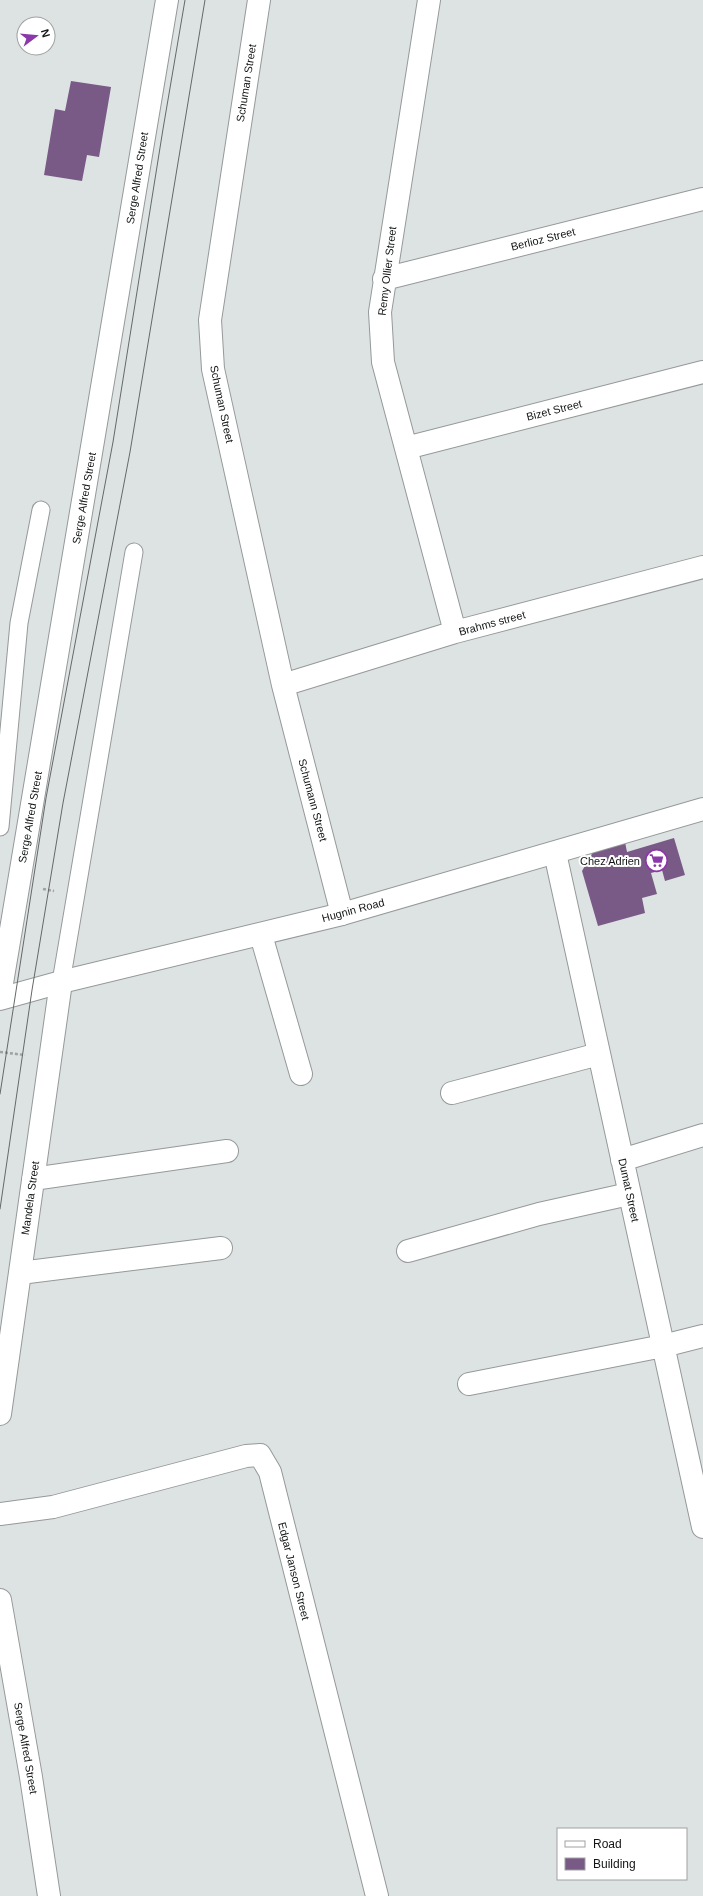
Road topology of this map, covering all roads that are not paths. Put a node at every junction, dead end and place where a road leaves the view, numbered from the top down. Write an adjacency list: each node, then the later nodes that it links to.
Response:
1 (167, 0): 18 (street, Serge Alfred Street)
2 (259, 0): 12 (street, Schuman Street)
3 (429, 0): 5 (street, Remy Ollier Street)
4 (703, 199): 5 (street, Berlioz Street)
5 (384, 279): 7 (street, Remy Ollier Street)
6 (703, 372): 7 (street, Bizet Street)
7 (406, 448): 11 (street, Remy Ollier Street)
8 (41, 510): 14 (lane)
9 (134, 552): 19 (lane)
10 (703, 567): 11 (street, Brahms street)
11 (455, 632): 12 (street, Brahms street)
12 (283, 685): 16 (street, Schumann Street)
13 (703, 809): 15 (street, Hugnin Road)
14 (0, 827)
15 (554, 853): 16 (street, Hugnin Road); 21 (street, Dumat Street)
16 (342, 914): 17 (street, Hugnin Road)
17 (261, 935): 19 (street, Hugnin Road); 22 (street)
18 (1, 981)
19 (61, 982): 20 (street, Hugnin Road); 27 (street, Mandela Street)
20 (0, 999)
21 (599, 1054): 23 (street); 26 (street, Dumat Street)
22 (301, 1074)
23 (452, 1093)
24 (703, 1135): 26 (street)
25 (227, 1151): 27 (street)
26 (622, 1160): 28 (street, Dumat Street)
27 (33, 1179): 31 (street, Mandela Street)
28 (630, 1194): 30 (street); 33 (street, Dumat Street)
29 (221, 1248): 31 (street)
30 (408, 1251)
31 (20, 1273): 35 (street, Mandela Street)
32 (703, 1336): 33 (street)
33 (663, 1346): 34 (street); 37 (street, Dumat Street)
34 (469, 1384)
35 (0, 1414)
36 (0, 1514): 40 (street, Edgar Janson Street)
37 (703, 1527)
38 (0, 1600): 39 (street, Serge Alfred Street)
39 (49, 1896)
40 (377, 1896)

